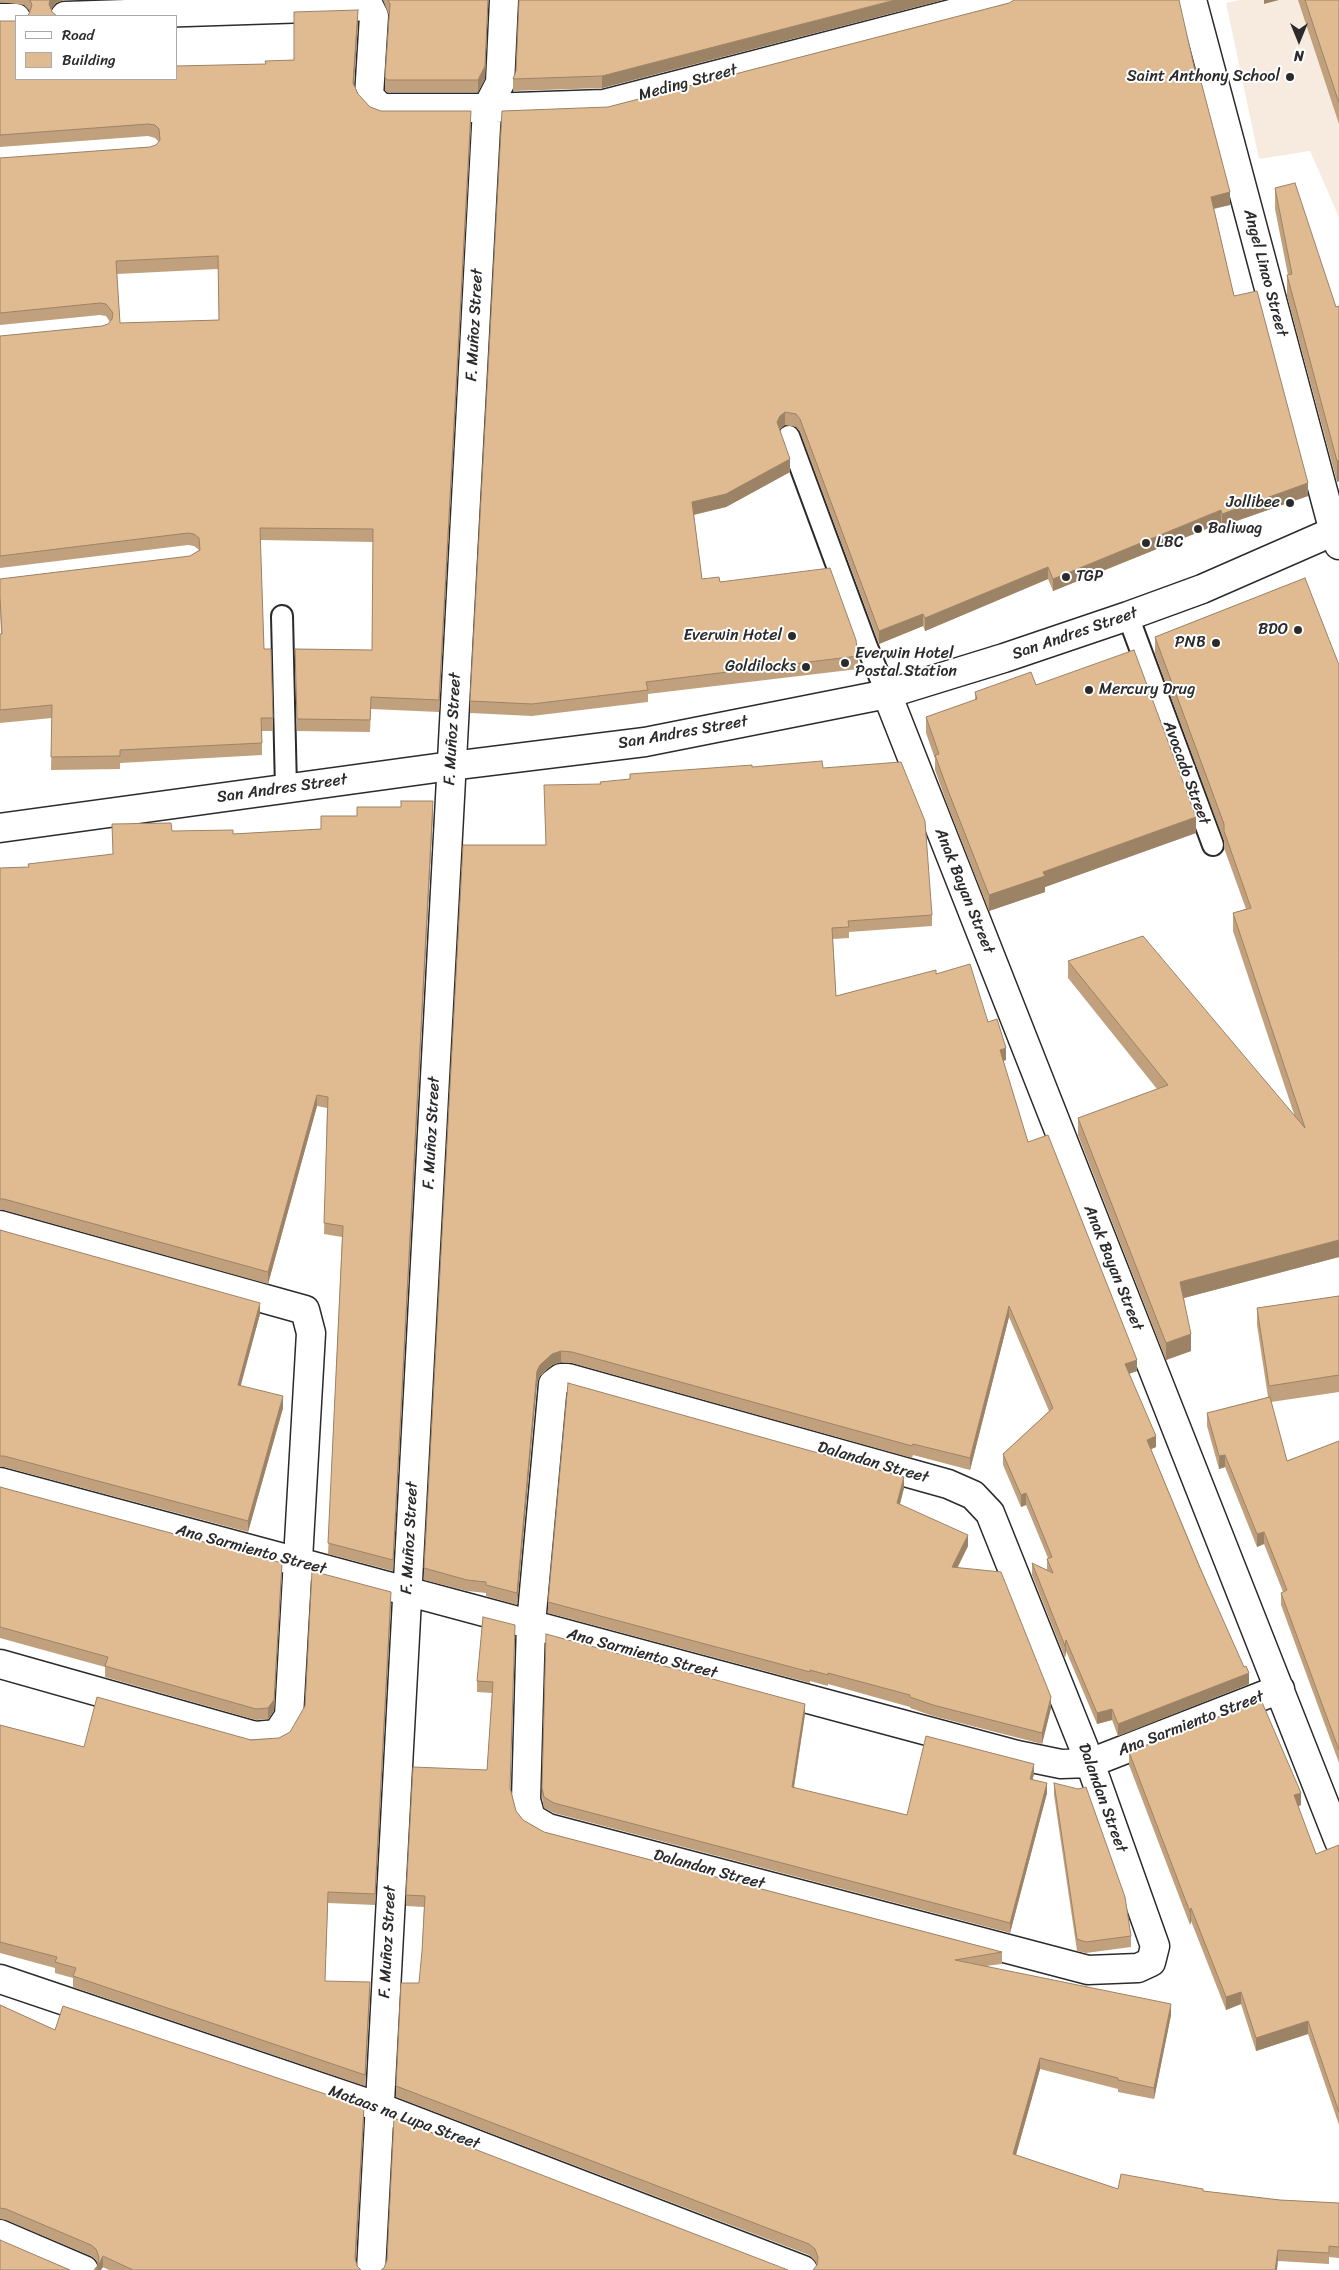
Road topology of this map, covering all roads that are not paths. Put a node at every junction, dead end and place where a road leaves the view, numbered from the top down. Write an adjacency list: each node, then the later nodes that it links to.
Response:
1 (504, 0): 7 (street, F. Muñoz Street)
2 (1004, 0): 7 (street, Meding Street)
3 (1192, 0): 9 (street, Angel Linao Street)
4 (95, 15): 7 (street, Meding Street)
5 (0, 18): 6 (street)
6 (15, 18)
7 (487, 108): 13 (street, F. Muñoz Street)
8 (789, 436): 12 (lane)
9 (1337, 535): 11 (street, San Andres Street)
10 (282, 616): 14 (lane)
11 (1128, 616): 12 (street, San Andres Street); 16 (lane, Avocado Street)
12 (887, 694): 13 (street, San Andres Street); 23 (street, Anak Bayan Street)
13 (451, 766): 14 (street, San Andres Street); 20 (street, F. Muñoz Street)
14 (286, 789): 15 (street, San Andres Street)
15 (0, 828)
16 (1212, 845)
17 (0, 1225): 19 (street)
18 (0, 1482): 19 (street, Ana Sarmiento Street)
19 (297, 1562): 20 (street, Ana Sarmiento Street); 22 (street)
20 (407, 1592): 21 (street, Ana Sarmiento Street); 27 (street, F. Muñoz Street)
21 (531, 1624): 24 (street, Ana Sarmiento Street); 24 (street, Dalandan Street); 24 (street, Dalandan Street)
22 (0, 1664)
23 (1280, 1689): 24 (street, Ana Sarmiento Street); 25 (street, Anak Bayan Street)
24 (1090, 1763)
25 (1339, 1842)
26 (0, 1979): 27 (street, Mataas na Lupa Street)
27 (380, 2107): 30 (street, F. Muñoz Street); 31 (street, Mataas na Lupa Street)
28 (0, 2234): 29 (street)
29 (84, 2270)
30 (371, 2270)
31 (803, 2270)

